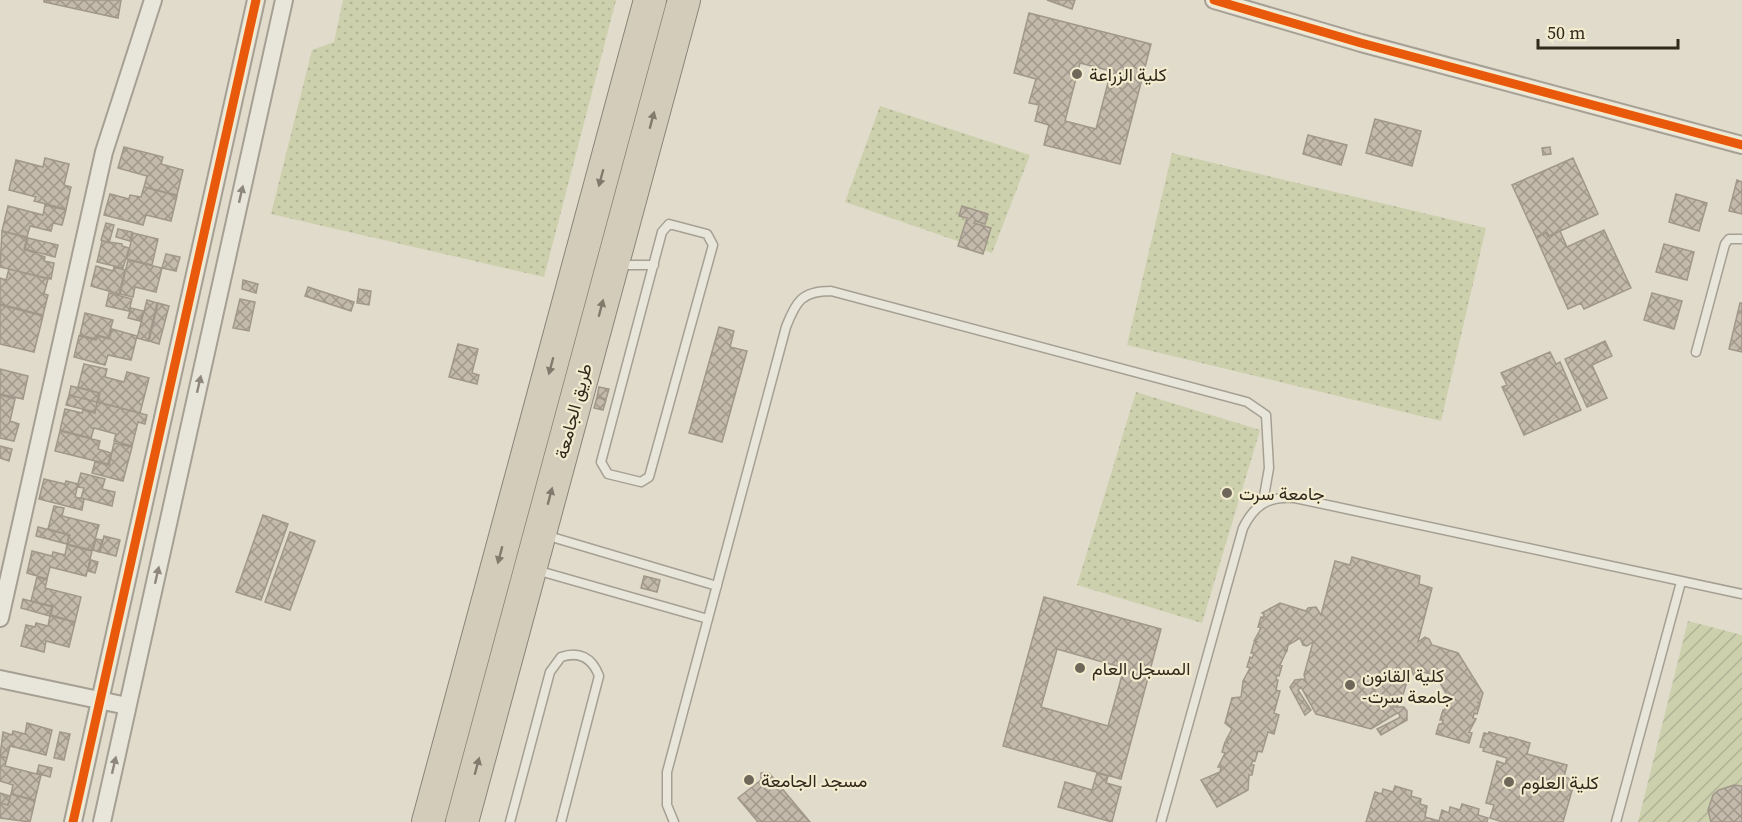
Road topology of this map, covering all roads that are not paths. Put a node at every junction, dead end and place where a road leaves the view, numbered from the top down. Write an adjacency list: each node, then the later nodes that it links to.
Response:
1 (153, 0): 18 (street)
2 (256, 0): 21 (street)
3 (284, 0): 22 (street, one-way to 3)
4 (650, 0): 25 (highway, طريق الجامعة, one-way to 25)
5 (684, 0): 9 (highway, طريق الجامعة, one-way to 5)
6 (1214, 0): 7 (street)
7 (1742, 145)
8 (1742, 239): 11 (lane)
9 (613, 265): 10 (lane); 13 (highway, طريق الجامعة, one-way to 9)
10 (654, 265): 10 (lane)
11 (1696, 352)
12 (1263, 502): 15 (lane); 16 (lane); 30 (lane)
13 (539, 534): 14 (highway, طريق الجامعة); 16 (lane)
14 (530, 568): 19 (lane); 26 (highway, طريق الجامعة, one-way to 14)
15 (1681, 582): 17 (lane); 31 (lane)
16 (717, 586): 19 (lane)
17 (1742, 594)
18 (0, 618)
19 (708, 619): 29 (lane)
20 (0, 680): 21 (street)
21 (100, 700): 22 (street); 23 (street)
22 (127, 706): 24 (street, one-way to 22)
23 (73, 822)
24 (102, 822)
25 (428, 822)
26 (462, 822)
27 (510, 822): 28 (lane)
28 (561, 822)
29 (674, 822)
30 (1161, 822)
31 (1616, 822)

